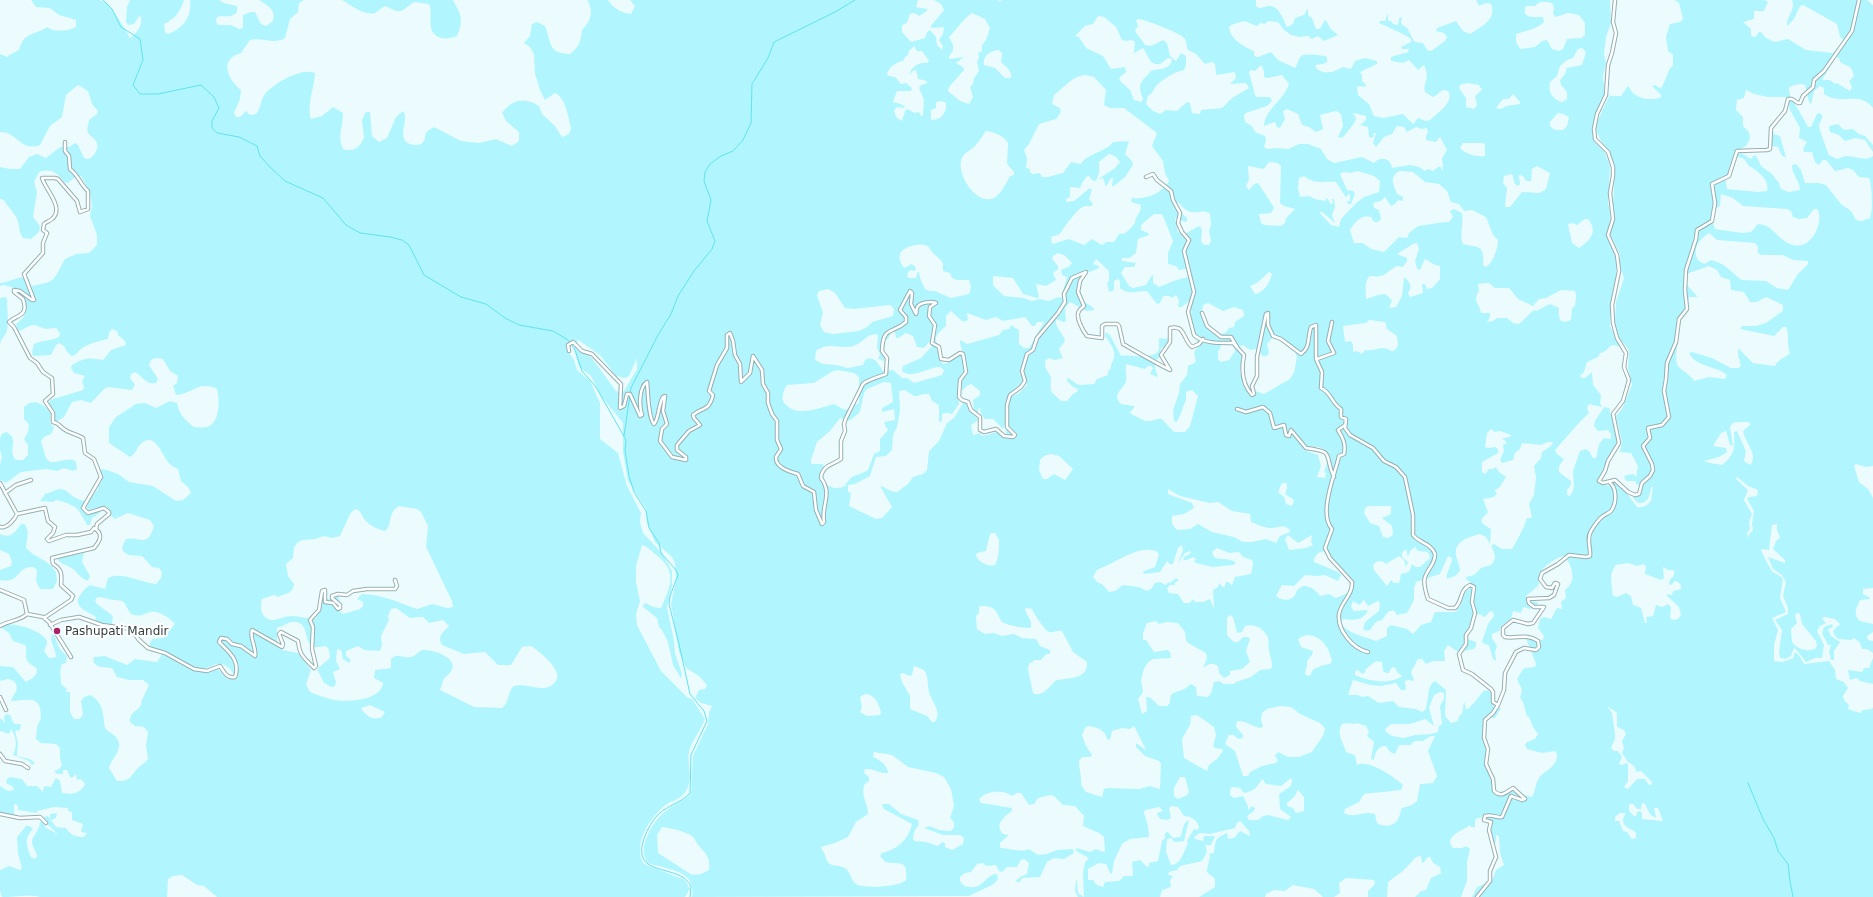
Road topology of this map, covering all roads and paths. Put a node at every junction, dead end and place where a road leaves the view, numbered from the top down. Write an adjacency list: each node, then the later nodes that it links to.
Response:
1 (1615, 0): 15 (street)
2 (1859, 0): 15 (street)
3 (66, 142): 20 (street)
4 (1146, 177): 7 (street)
5 (1202, 313): 9 (street)
6 (1332, 322): 10 (street)
7 (1203, 339): 8 (street); 9 (street)
8 (569, 351)
9 (1239, 351): 10 (street)
10 (1317, 359): 12 (street)
11 (1236, 410): 13 (street)
12 (1345, 425): 13 (street); 30 (street)
13 (1334, 477): 27 (street)
14 (31, 480): 17 (street)
15 (1608, 481): 30 (street)
16 (0, 483): 17 (street)
17 (4, 493): 18 (street)
18 (17, 514): 19 (street); 20 (street)
19 (0, 527)
20 (96, 529): 24 (street)
21 (395, 580): 25 (street)
22 (0, 590): 23 (street)
23 (27, 614): 24 (street); 26 (street)
24 (44, 618): 25 (street)
25 (50, 624): 28 (street)
26 (0, 626)
27 (1368, 652)
28 (71, 657)
29 (0, 697): 31 (street)
30 (1498, 705): 36 (street)
31 (6, 710)
32 (0, 754): 33 (street)
33 (28, 768)
34 (0, 814): 35 (street)
35 (46, 823)
36 (1477, 897)

